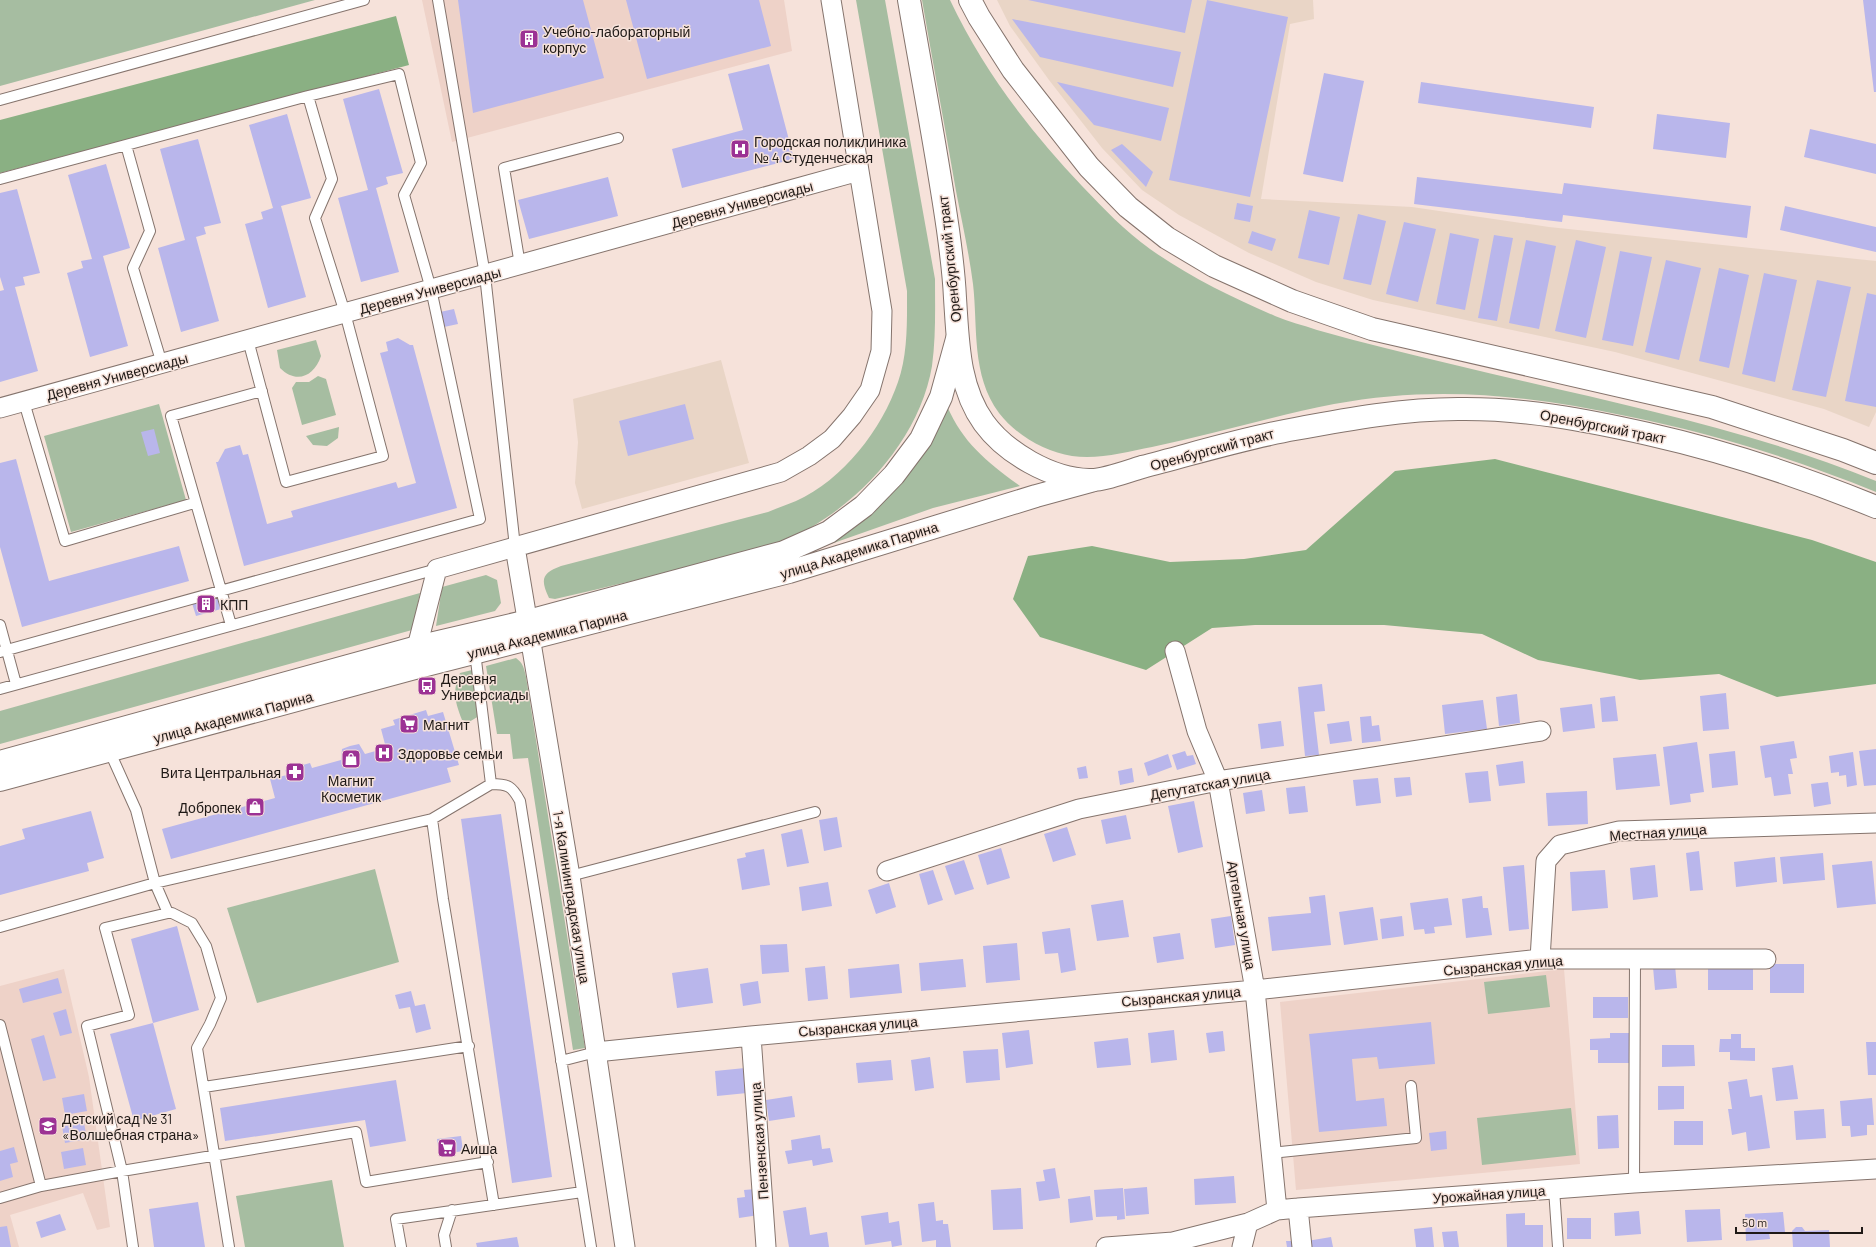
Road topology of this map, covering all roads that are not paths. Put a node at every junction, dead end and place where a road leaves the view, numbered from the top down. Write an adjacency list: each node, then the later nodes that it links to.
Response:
1 (364, 0): 7 (lane)
2 (438, 0): 13 (lane)
3 (831, 0): 10 (street)
4 (909, 0): 16 (main road, Оренбургский тракт)
5 (970, 0): 22 (main road)
6 (308, 96): 9 (lane); 14 (lane); 15 (lane)
7 (0, 100)
8 (618, 138): 12 (lane)
9 (126, 145): 11 (lane); 18 (lane)
10 (859, 171): 12 (street, Деревня Универсиады); 26 (street)
11 (0, 179)
12 (520, 265): 13 (street, Деревня Универсиады)
13 (485, 275): 14 (street, Деревня Универсиады); 26 (lane)
14 (432, 289): 15 (street, Деревня Универсиады); 28 (lane)
15 (345, 313): 17 (street, Деревня Универсиады); 19 (lane)
16 (957, 339): 23 (main road, Оренбургский тракт); 31 (main road, улица Академика Парина)
17 (248, 340): 18 (street, Деревня Универсиады); 19 (lane)
18 (162, 364): 20 (street, Деревня Универсиады)
19 (262, 391): 24 (lane)
20 (24, 402): 21 (street, Деревня Универсиады); 24 (lane)
21 (0, 408)
22 (1876, 463)
23 (1091, 481): 25 (main road, Оренбургский тракт); 31 (main road, улица Академика Парина)
24 (194, 503): 28 (lane)
25 (1876, 507)
26 (515, 547): 27 (street); 31 (street, 1-я Калининградская улица)
27 (437, 569): 30 (lane); 32 (street)
28 (220, 590): 30 (lane); 33 (lane)
29 (0, 625): 33 (lane)
30 (231, 626): 36 (lane)
31 (529, 630): 32 (main road, улица Академика Парина); 35 (main road, улица Академика Парина); 48 (street, 1-я Калининградская улица)
32 (417, 647): 40 (main road, улица Академика Парина)
33 (3, 651): 36 (lane)
34 (1175, 651): 42 (street, Артельная улица)
35 (475, 652): 39 (main road, улица Академика Парина); 43 (lane)
36 (16, 684): 37 (lane)
37 (0, 689)
38 (1540, 731): 42 (street, Депутатская улица)
39 (109, 750): 41 (main road, улица Академика Парина); 49 (lane)
40 (0, 762)
41 (0, 780)
42 (1218, 781): 47 (street, Депутатская улица); 55 (street, Артельная улица)
43 (491, 784): 45 (lane); 60 (lane)
44 (815, 812): 48 (lane)
45 (432, 819): 49 (lane); 58 (lane)
46 (1876, 823): 52 (street, Местная улица)
47 (887, 871)
48 (570, 876): 59 (street, 1-я Калининградская улица)
49 (155, 883): 50 (lane); 51 (lane)
50 (168, 913): 62 (lane); 67 (lane)
51 (0, 927)
52 (1540, 959): 54 (street, Сызранская улица); 55 (street, Сызранская улица)
53 (1766, 959): 54 (street, Сызранская улица)
54 (1634, 960): 68 (lane)
55 (1255, 990): 57 (street, Сызранская улица); 63 (street, Артельная улица)
56 (0, 1025): 69 (lane)
57 (751, 1036): 59 (street, Сызранская улица); 84 (street, Пензенская улица)
58 (468, 1046): 62 (lane); 65 (lane)
59 (596, 1052): 60 (lane); 83 (street, 1-я Калининградская улица)
60 (561, 1061): 71 (lane)
61 (1411, 1086): 63 (lane)
62 (204, 1087): 64 (lane)
63 (1271, 1152): 76 (street, Артельная улица)
64 (214, 1155): 65 (lane); 67 (lane); 79 (lane)
65 (488, 1162): 73 (lane)
66 (1876, 1169): 68 (street, Урожайная улица)
67 (122, 1171): 69 (lane); 78 (lane)
68 (1634, 1183): 70 (street, Урожайная улица)
69 (41, 1186): 72 (lane)
70 (1554, 1189): 74 (street, Урожайная улица); 88 (lane)
71 (582, 1192): 73 (lane); 82 (lane)
72 (0, 1198)
73 (494, 1205): 75 (lane)
74 (1298, 1208): 76 (street, Урожайная улица); 87 (street)
75 (452, 1210): 80 (lane); 81 (lane)
76 (1277, 1210): 77 (street, Урожайная улица)
77 (1248, 1223): 85 (street, Урожайная улица); 86 (street)
78 (133, 1247)
79 (229, 1247)
80 (401, 1247)
81 (446, 1247)
82 (591, 1247)
83 (625, 1247)
84 (766, 1247)
85 (1106, 1247)
86 (1242, 1247)
87 (1302, 1247)
88 (1558, 1247)

